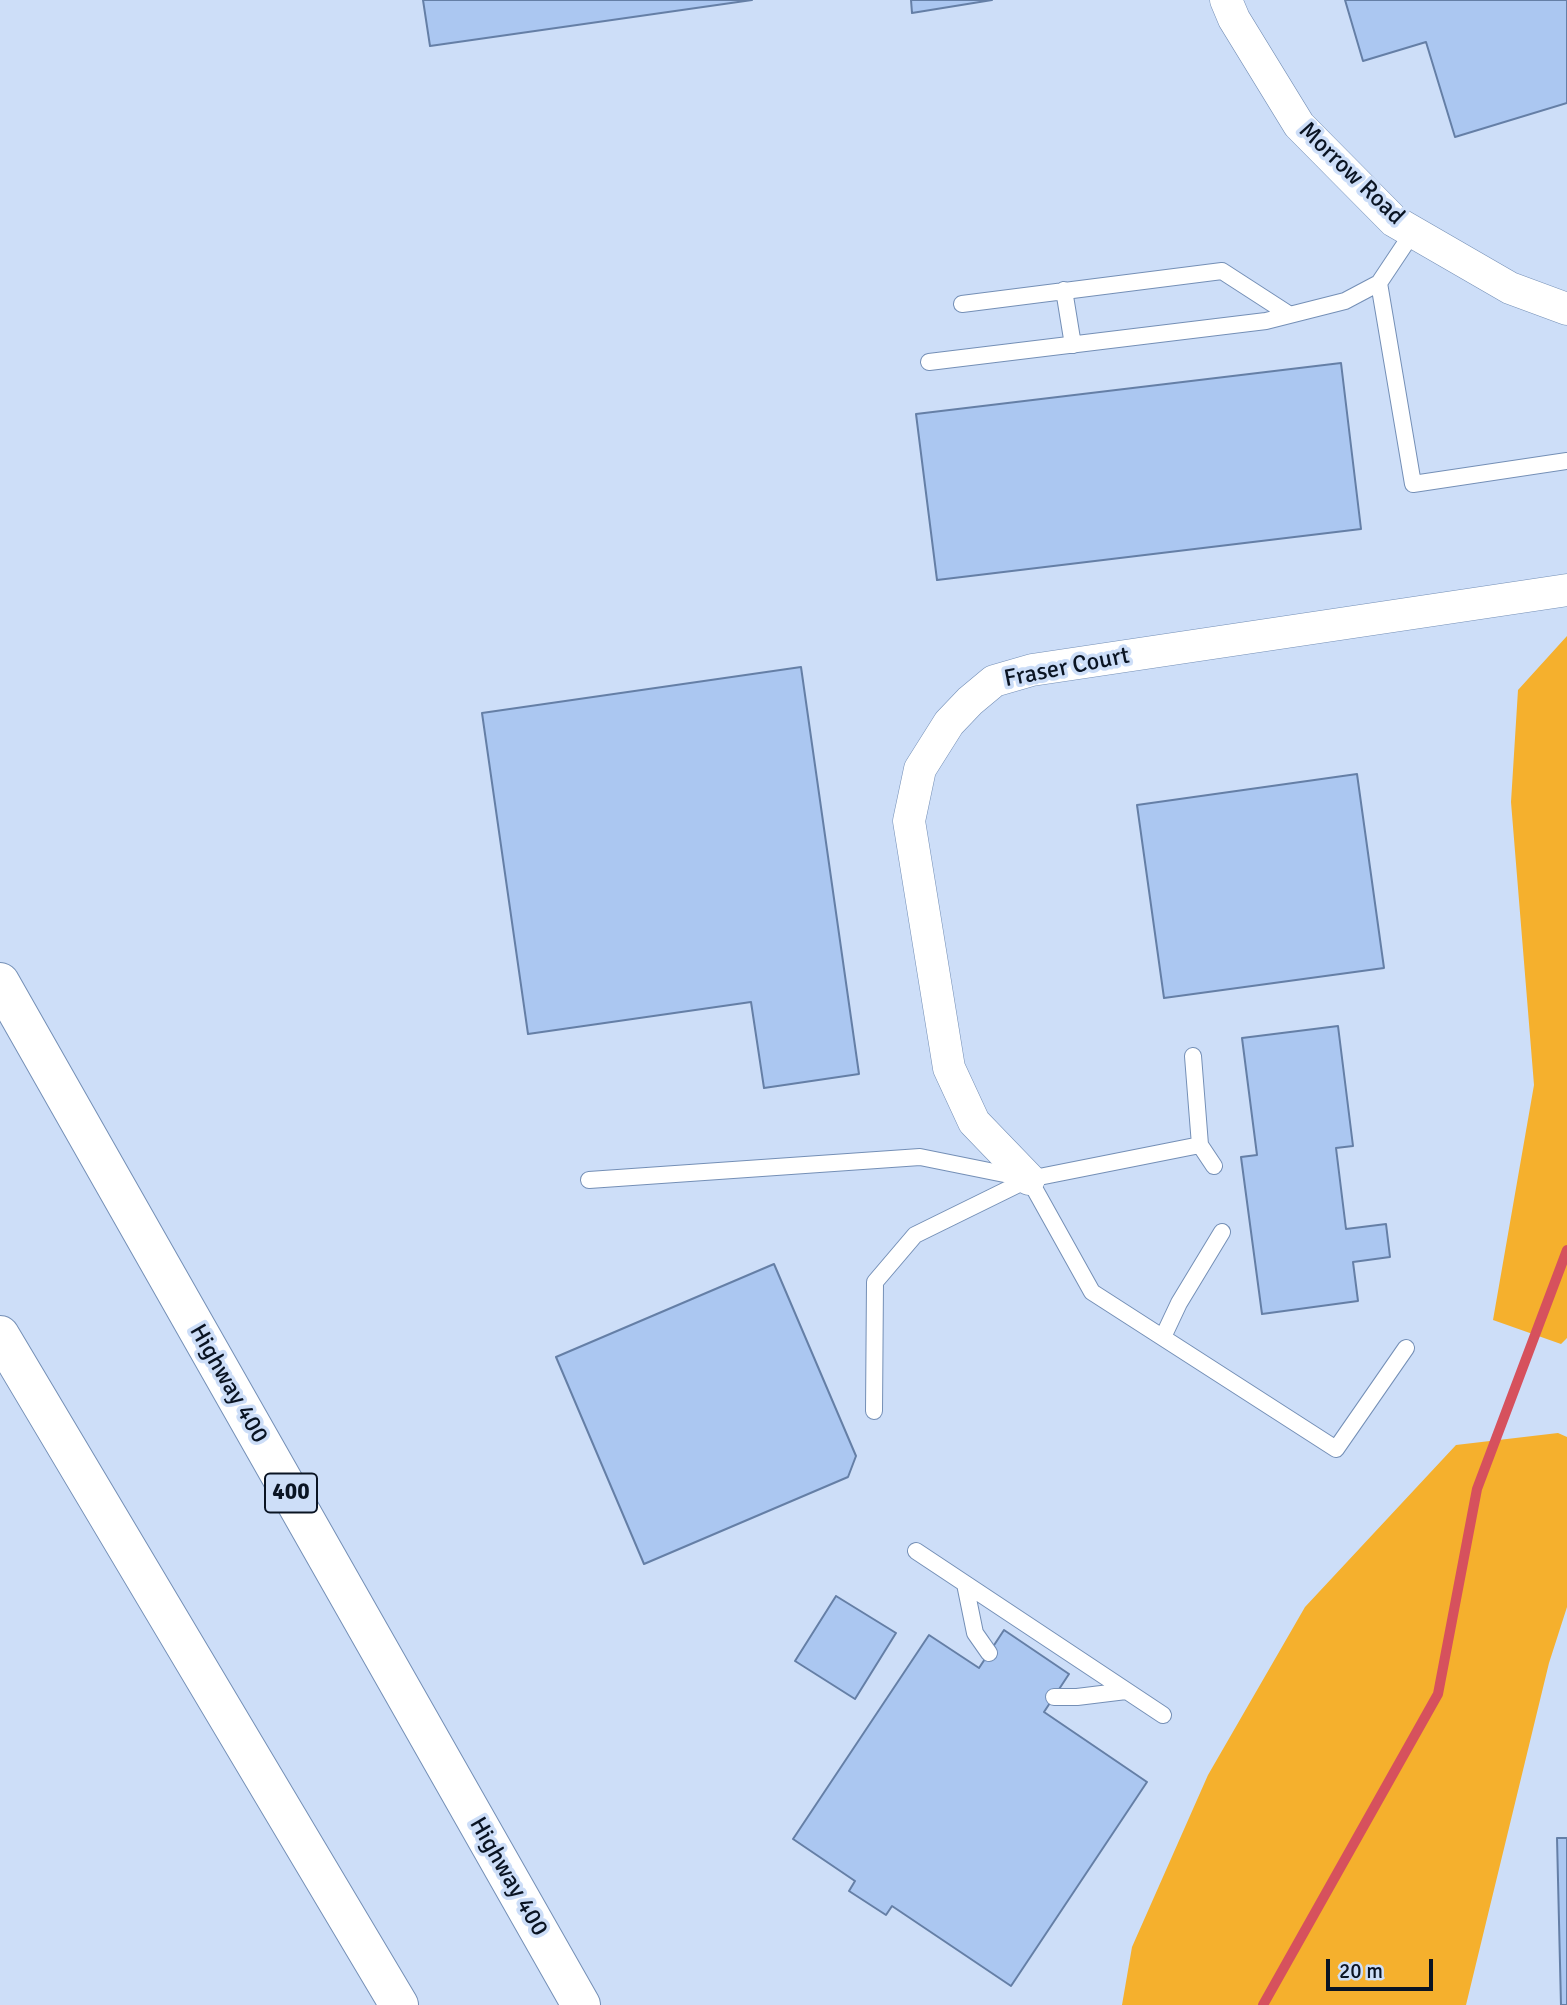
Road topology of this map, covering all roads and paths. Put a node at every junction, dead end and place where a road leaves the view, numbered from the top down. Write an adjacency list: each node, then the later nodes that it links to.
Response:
1 (1227, 0): 2 (street, Morrow Road)
2 (1413, 232): 3 (lane); 6 (street, Morrow Road)
3 (1380, 283): 7 (lane); 10 (lane)
4 (1064, 290): 5 (lane); 7 (lane); 8 (lane)
5 (962, 304)
6 (1567, 309)
7 (1290, 315): 8 (lane)
8 (1073, 345): 9 (lane)
9 (929, 362)
10 (1567, 461)
11 (1567, 590): 16 (street, Fraser Court)
12 (0, 982): 30 (highway, Highway 400 / 400)
13 (1193, 1056): 14 (lane)
14 (1200, 1145): 15 (lane); 16 (lane)
15 (1214, 1166)
16 (1029, 1179): 17 (lane); 20 (lane); 22 (lane)
17 (589, 1180)
18 (1222, 1232): 20 (lane)
19 (0, 1335): 29 (highway)
20 (1163, 1337): 21 (lane)
21 (1406, 1348)
22 (874, 1411)
23 (916, 1551): 24 (lane)
24 (965, 1584): 25 (lane); 26 (lane)
25 (989, 1653)
26 (1126, 1691): 27 (lane); 28 (lane)
27 (1054, 1697)
28 (1164, 1716)
29 (399, 2005)
30 (581, 2005)

